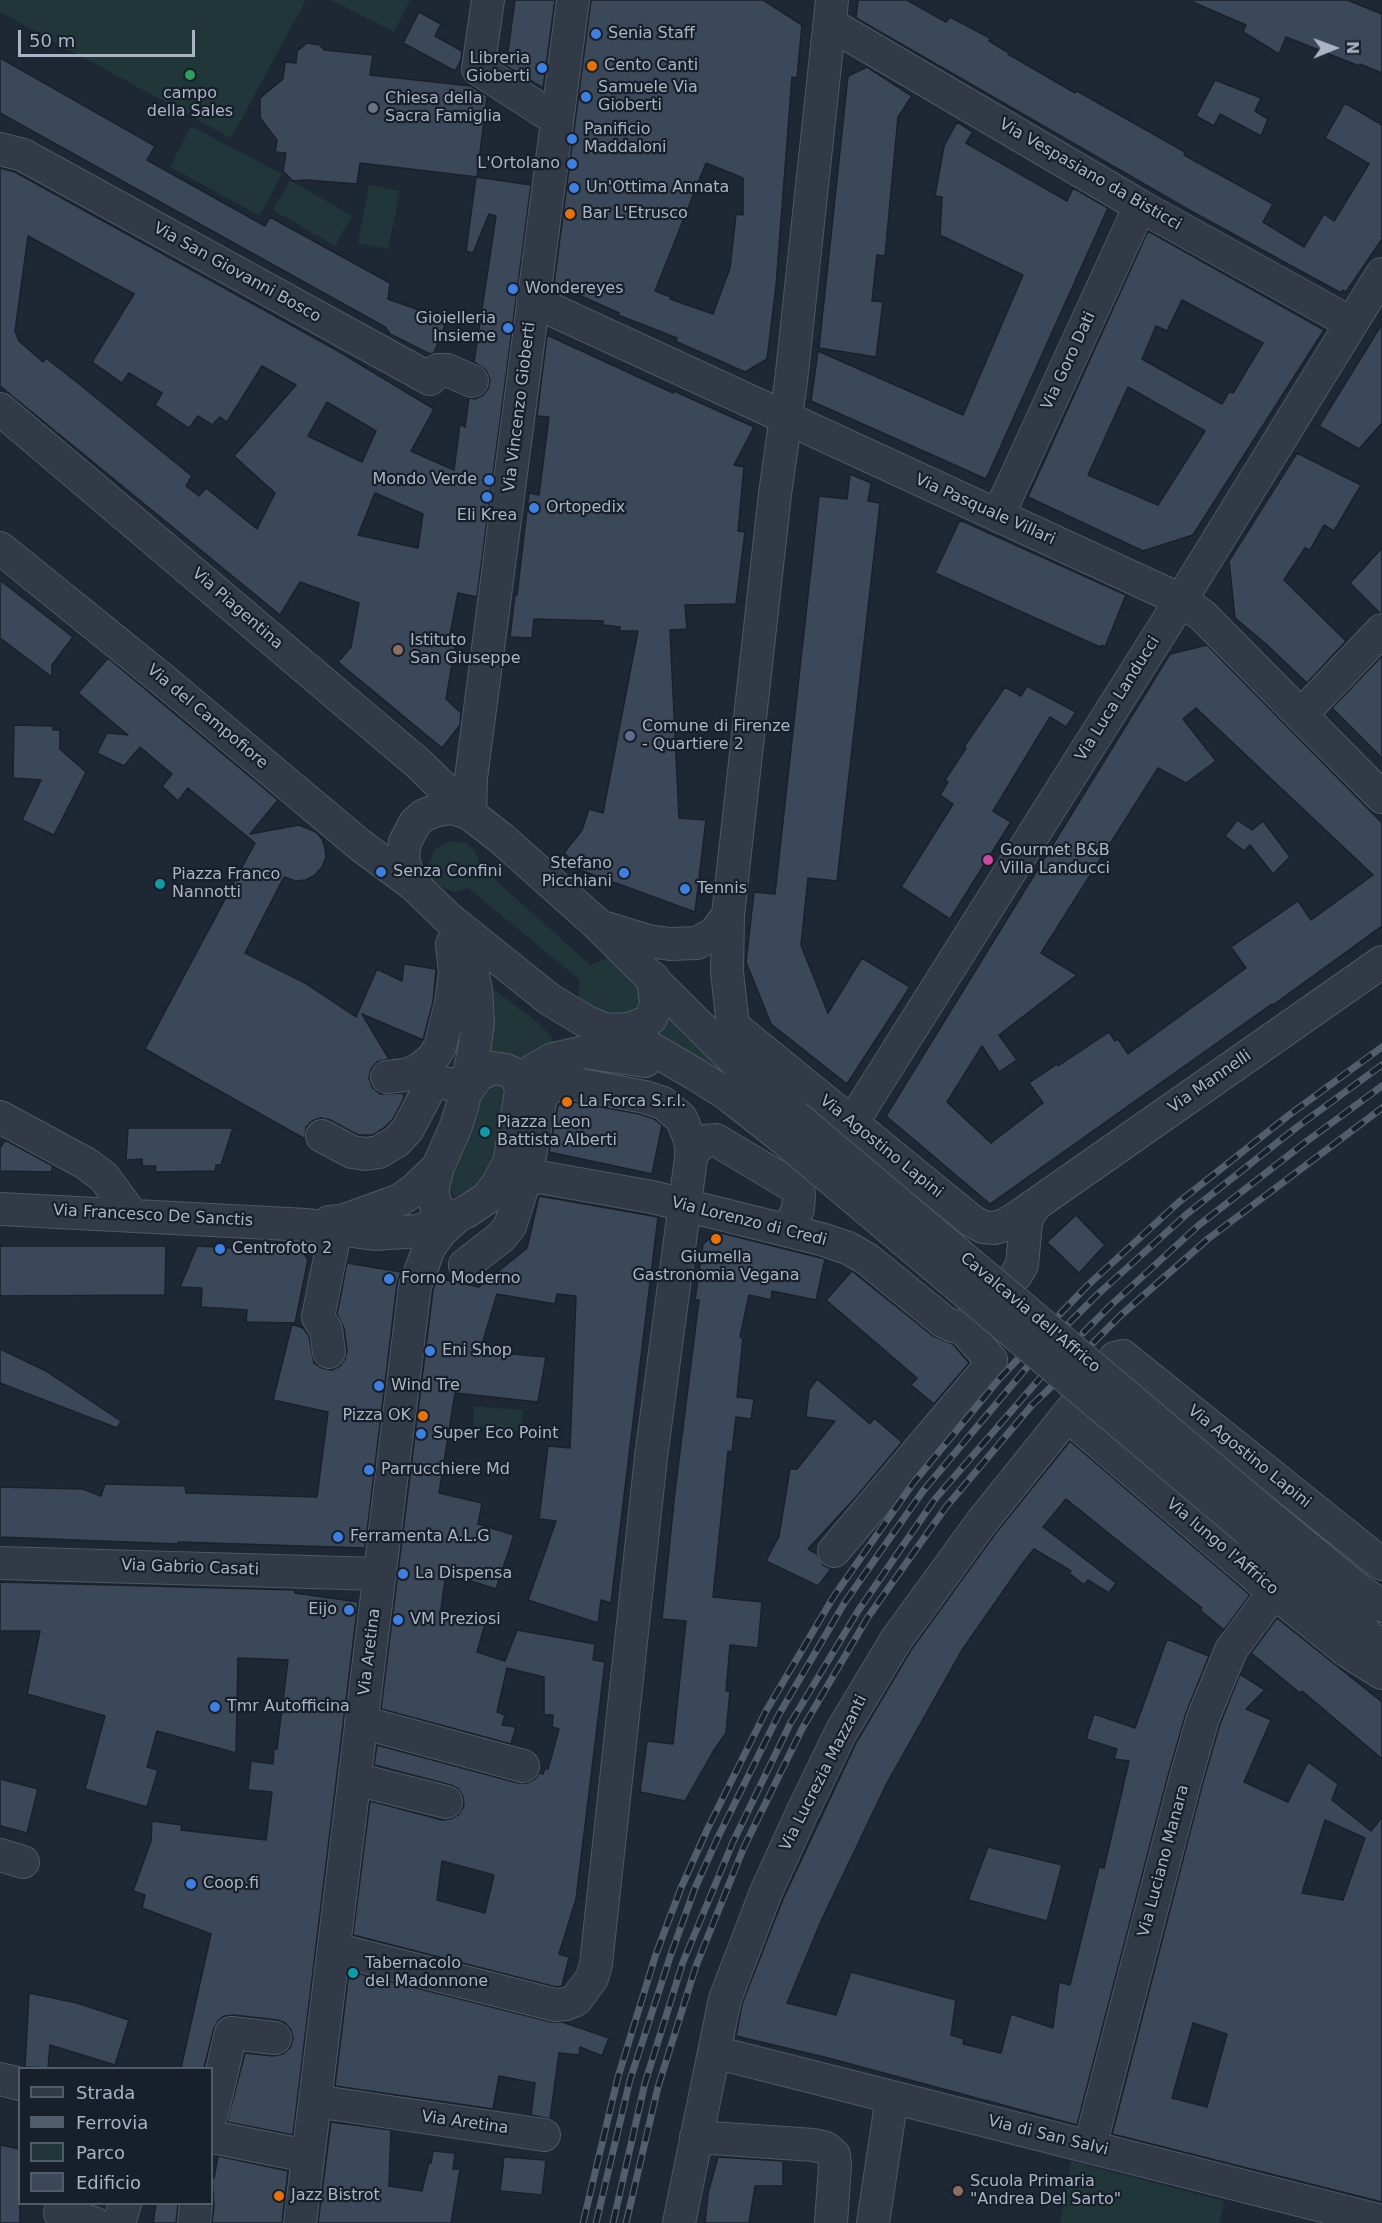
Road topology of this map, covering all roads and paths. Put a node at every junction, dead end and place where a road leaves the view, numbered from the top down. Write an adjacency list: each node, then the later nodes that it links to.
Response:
1 (488, 0): 4 (street)
2 (573, 0): 4 (street, Via Vincenzo Gioberti)
3 (831, 12): 6 (street, Via Vespasiano da Bisticci); 12 (street)
4 (557, 117): 8 (street, Via Vincenzo Gioberti)
5 (0, 149): 10 (street, Via San Giovanni Bosco)
6 (1140, 206): 9 (street, Via Vespasiano da Bisticci); 13 (street, Via Goro Dati)
7 (1382, 274): 9 (street, Via Luca Landucci)
8 (534, 301): 12 (street, Via Pasquale Villari); 19 (street, Via Vincenzo Gioberti)
9 (1351, 323): 15 (street, Via Luca Landucci)
10 (472, 381)
11 (0, 409): 19 (street, Via Piagentina)
12 (786, 417): 13 (street, Via Pasquale Villari); 21 (street)
13 (998, 516): 15 (street, Via Pasquale Villari)
14 (1, 550): 20 (street, Via del Campofiore)
15 (1180, 600): 17 (street, Via Pasquale Villari); 34 (street, Via Luca Landucci)
16 (1382, 630): 17 (street)
17 (1301, 715): 18 (street, Via Pasquale Villari)
18 (1382, 797)
19 (470, 814): 20 (street); 22 (street)
20 (414, 885): 23 (street)
21 (728, 915): 22 (street); 26 (street)
22 (595, 922): 25 (street)
23 (456, 924): 27 (street); 30 (street); 31 (street)
24 (1382, 962): 40 (street, Via Mannelli)
25 (652, 978): 27 (street); 28 (street)
26 (733, 1026): 28 (street); 34 (street, Via Agostino Lapini)
27 (602, 1030): 29 (street)
28 (742, 1068): 35 (street)
29 (695, 1074): 32 (street); 35 (street)
30 (387, 1077)
31 (465, 1092): 32 (street); 36 (street); 38 (street)
32 (521, 1092): 39 (street)
33 (0, 1117): 43 (street)
34 (852, 1123): 40 (street, Via Agostino Lapini)
35 (787, 1126): 52 (street, Cavalcavia dell'Affrico, bridge)
36 (322, 1136)
37 (691, 1153): 39 (street); 41 (street); 46 (street)
38 (438, 1167): 44 (street); 45 (street)
39 (512, 1181): 41 (street, Via Lorenzo di Credi); 44 (street); 47 (street)
40 (1038, 1203): 48 (street)
41 (683, 1207): 46 (street, Via Lorenzo di Credi); 65 (street)
42 (0, 1209): 43 (street, Via Francesco De Sanctis)
43 (131, 1214): 45 (street, Via Francesco De Sanctis)
44 (450, 1220): 45 (street); 56 (street, Via Aretina)
45 (321, 1226): 49 (street)
46 (788, 1231): 53 (street, Via Lorenzo di Credi)
47 (465, 1264)
48 (1016, 1275)
49 (329, 1352)
50 (1115, 1358): 55 (street, Via Agostino Lapini)
51 (1070, 1411): 57 (street, Via lungo l'Affrico); 67 (street, Via Lucrezia Mazzanti)
52 (1257, 1522): 58 (street); 59 (street, Via lungo l'Affrico)
53 (834, 1551)
54 (0, 1563): 56 (street, Via Gabrio Casati)
55 (1382, 1564)
56 (380, 1574): 61 (street, Via Aretina)
57 (1274, 1592): 60 (street, Via lungo l'Affrico); 76 (street, Via Luciano Manara)
58 (1381, 1605)
59 (1382, 1649)
60 (1382, 1673)
61 (362, 1722): 62 (street); 63 (street, Via Aretina)
62 (523, 1766)
63 (355, 1779): 64 (street); 65 (street, Via Aretina)
64 (446, 1802)
65 (334, 1949): 71 (street, Via Aretina)
66 (275, 2038): 72 (street)
67 (714, 2052): 70 (street, Via di San Salvi); 75 (street, Via Lucrezia Mazzanti)
68 (0, 2079): 69 (street)
69 (18, 2084)
70 (892, 2097): 76 (street, Via di San Salvi); 88 (street)
71 (315, 2101): 73 (street, Via Aretina); 77 (street, Via Aretina)
72 (213, 2109)
73 (544, 2135)
74 (213, 2137): 77 (street)
75 (696, 2137): 86 (street, Via Lucrezia Mazzanti); 87 (street)
76 (1090, 2146): 81 (street, Via di San Salvi)
77 (307, 2156): 85 (street, Via Aretina)
78 (125, 2205): 83 (street)
79 (196, 2205): 84 (street)
80 (60, 2213): 82 (street)
81 (1382, 2221)
82 (94, 2223)
83 (119, 2223)
84 (194, 2223)
85 (300, 2223)
86 (678, 2223)
87 (831, 2223)
88 (873, 2223)

